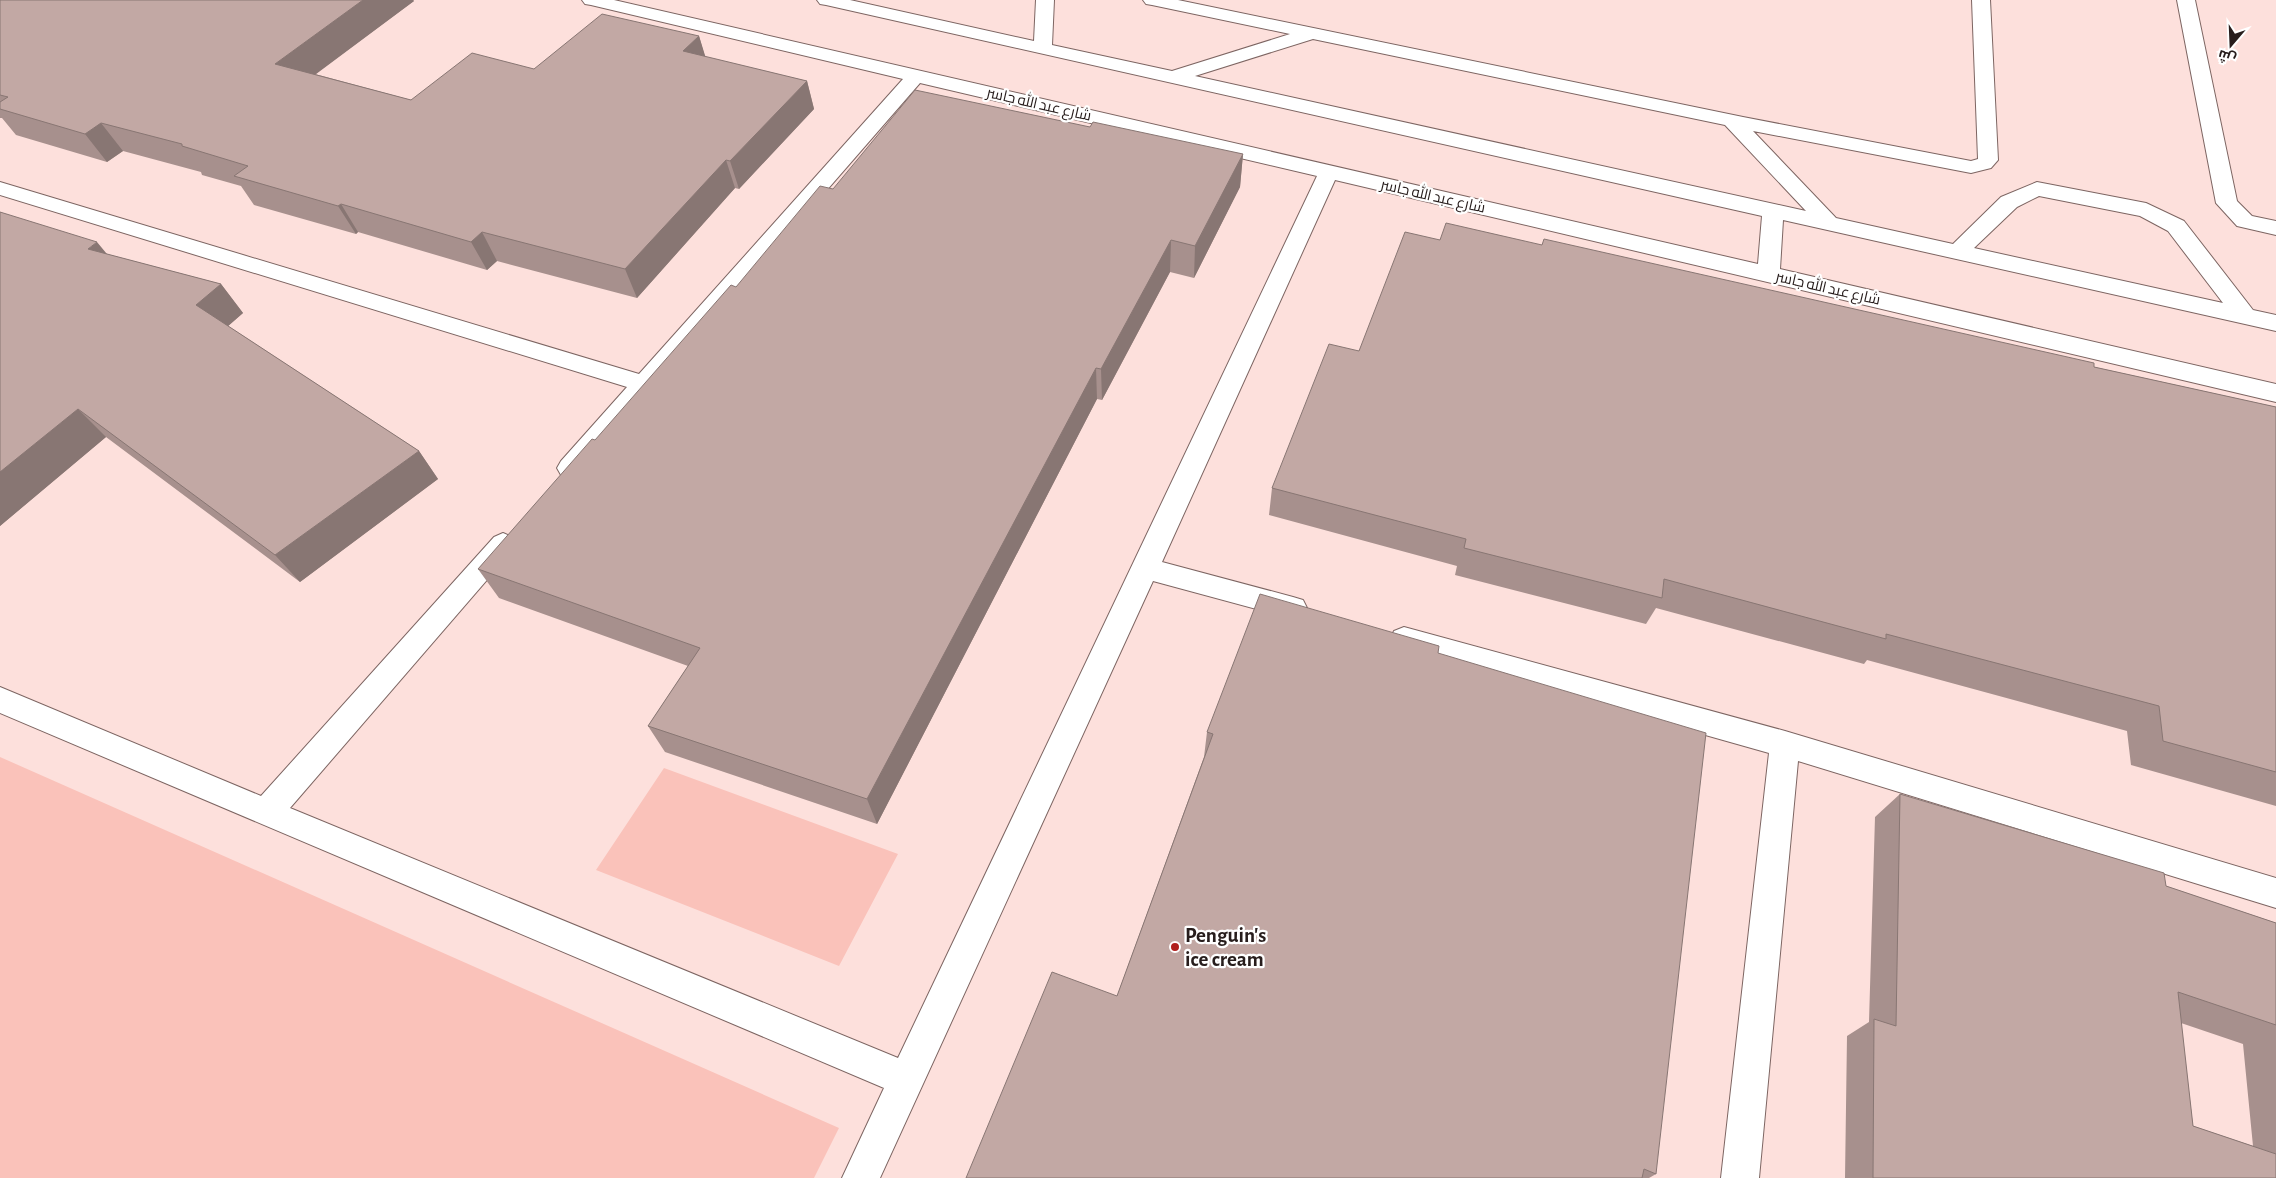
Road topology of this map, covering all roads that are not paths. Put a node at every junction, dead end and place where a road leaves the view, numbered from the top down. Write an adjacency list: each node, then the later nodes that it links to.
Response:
1 (590, 0): 9 (street, شارع عبد الله جاسر)
2 (1045, 0): 8 (street)
3 (1152, 0): 7 (street)
4 (1981, 0): 11 (street)
5 (2186, 0): 16 (street)
6 (841, 1): 8 (street)
7 (1312, 33): 10 (street); 11 (street)
8 (1043, 48): 10 (street)
9 (916, 76): 12 (street, شارع عبد الله جاسر); 21 (street)
10 (1172, 77): 14 (street)
11 (1732, 120): 15 (street)
12 (1329, 172): 18 (street, شارع عبد الله جاسر); 25 (street)
13 (0, 188): 21 (street)
14 (1773, 211): 15 (street); 18 (street)
15 (1829, 223): 17 (street)
16 (2276, 228)
17 (1958, 252): 19 (street); 19 (street)
18 (1768, 274): 22 (street, شارع عبد الله جاسر)
19 (2244, 316): 20 (street)
20 (2276, 323)
21 (644, 384): 23 (street)
22 (2276, 393)
23 (552, 488)
24 (520, 525): 30 (street)
25 (1145, 568): 26 (street); 32 (street)
26 (1317, 615)
27 (1374, 631): 29 (street)
28 (0, 700): 30 (street)
29 (1785, 744): 31 (street); 34 (street)
30 (266, 813): 32 (street)
31 (2276, 893)
32 (908, 1080): 33 (street)
33 (861, 1178)
34 (1740, 1178)

